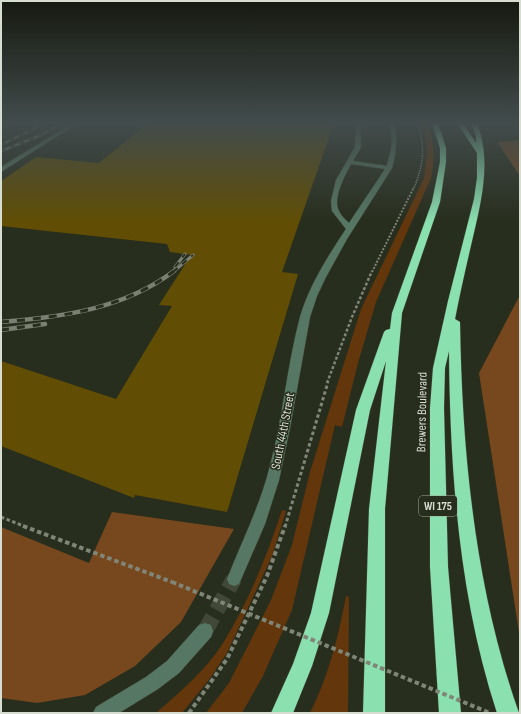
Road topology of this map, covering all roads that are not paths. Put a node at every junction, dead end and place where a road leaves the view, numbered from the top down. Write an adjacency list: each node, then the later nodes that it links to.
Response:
1 (23, 156): 8 (street)
2 (353, 156): 6 (street)
3 (392, 156): 7 (street, South 44th Street)
4 (443, 156): 11 (highway)
5 (480, 156): 10 (highway, Brewers Boulevard / WI 175)
6 (350, 162): 7 (street); 9 (street)
7 (389, 168): 9 (street, South 44th Street)
8 (1, 170)
9 (350, 229): 12 (street, South 44th Street)
10 (453, 301): 17 (highway, Brewers Boulevard / WI 175); 18 (highway)
11 (397, 313): 15 (highway); 16 (highway)
12 (234, 579)
13 (205, 631): 14 (street)
14 (102, 713)
15 (282, 713)
16 (374, 713)
17 (450, 713)
18 (508, 713)

